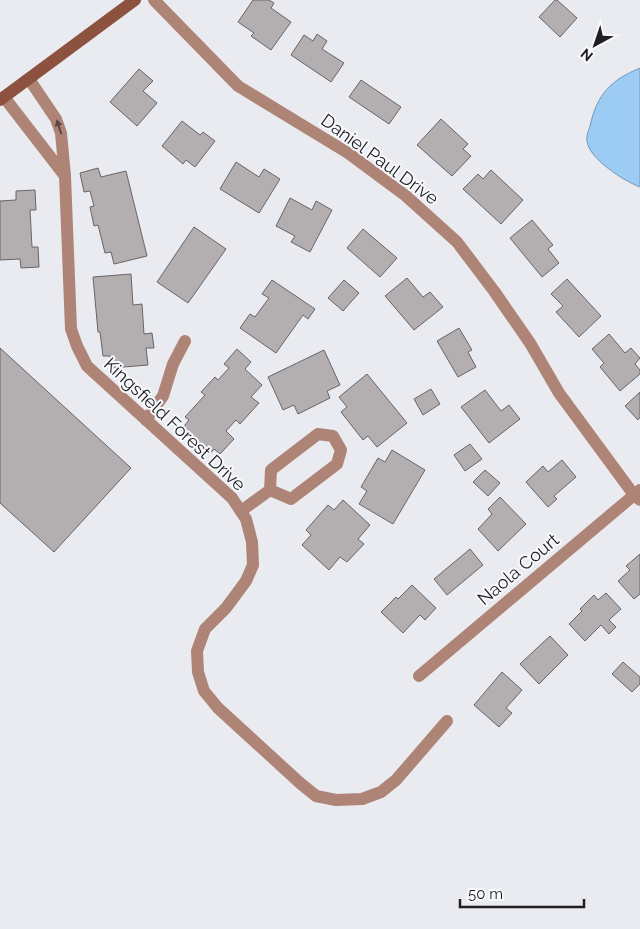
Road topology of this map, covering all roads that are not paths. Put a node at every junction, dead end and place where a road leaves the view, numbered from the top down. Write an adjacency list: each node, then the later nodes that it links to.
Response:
1 (135, 0): 3 (street)
2 (154, 0): 9 (street, Daniel Paul Drive)
3 (29, 79): 4 (street); 5 (street, Kingsfield Forest Drive, one-way to 3)
4 (2, 99): 5 (street)
5 (65, 176): 7 (street, Kingsfield Forest Drive)
6 (185, 341): 7 (street)
7 (146, 420): 10 (street, Kingsfield Forest Drive)
8 (270, 490): 8 (street); 10 (street)
9 (638, 495): 11 (street, Naola Court)
10 (241, 511): 12 (street, Kingsfield Forest Drive)
11 (419, 676)
12 (448, 721)

